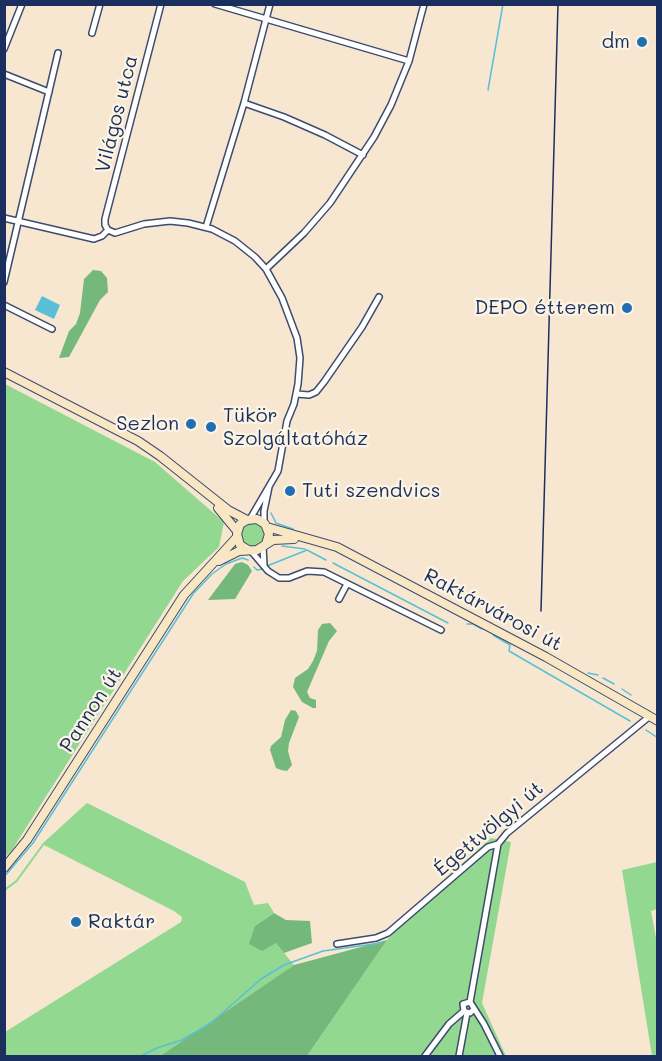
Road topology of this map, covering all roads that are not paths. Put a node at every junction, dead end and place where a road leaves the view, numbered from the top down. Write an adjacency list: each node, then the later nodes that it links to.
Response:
1 (22, 4): 9 (street)
2 (100, 4): 8 (street)
3 (160, 4): 19 (street, Világos utca)
4 (215, 4): 7 (street)
5 (270, 4): 7 (street)
6 (424, 4): 11 (street)
7 (267, 19): 11 (street); 14 (street)
8 (92, 33)
9 (4, 49)
10 (58, 53): 13 (street)
11 (409, 61): 15 (street)
12 (4, 74): 13 (street)
13 (49, 93): 17 (street)
14 (244, 103): 15 (street); 18 (street)
15 (363, 155): 20 (street)
16 (4, 218): 17 (street)
17 (18, 221): 19 (street); 21 (street)
18 (206, 227): 19 (street); 20 (street)
19 (108, 230)
20 (266, 269): 26 (street)
21 (4, 282)
22 (379, 297): 26 (street)
23 (4, 305): 24 (street)
24 (52, 329)
25 (4, 372): 27 (main road)
26 (297, 394): 28 (street)
27 (191, 482): 29 (main road, Raktárvárosi út); 31 (main road)
28 (269, 487): 29 (street); 30 (street)
29 (248, 519): 30 (main road, Raktárvárosi út); 31 (main road)
30 (265, 525): 32 (main road, Raktárvárosi út); 33 (main road)
31 (237, 534): 34 (main road); 36 (main road, Pannon út)
32 (308, 538): 33 (main road, Raktárvárosi út); 40 (main road, Raktárvárosi út)
33 (265, 546): 34 (main road, Raktárvárosi út); 35 (street)
34 (249, 550): 35 (street); 36 (main road, Pannon út)
35 (264, 565): 37 (street)
36 (205, 571): 43 (main road, Pannon út)
37 (347, 584): 38 (street); 39 (street)
38 (339, 599)
39 (441, 630)
40 (650, 716): 41 (main road, Raktárvárosi út); 42 (street, Égettvölgyi út)
41 (657, 721)
42 (498, 844): 44 (street, Égettvölgyi út); 45 (street)
43 (4, 868)
44 (337, 944)
45 (470, 1002): 46 (street); 47 (street)
46 (474, 1009): 47 (street); 50 (street)
47 (465, 1012): 48 (street); 49 (street)
48 (425, 1056)
49 (459, 1056)
50 (500, 1056)

